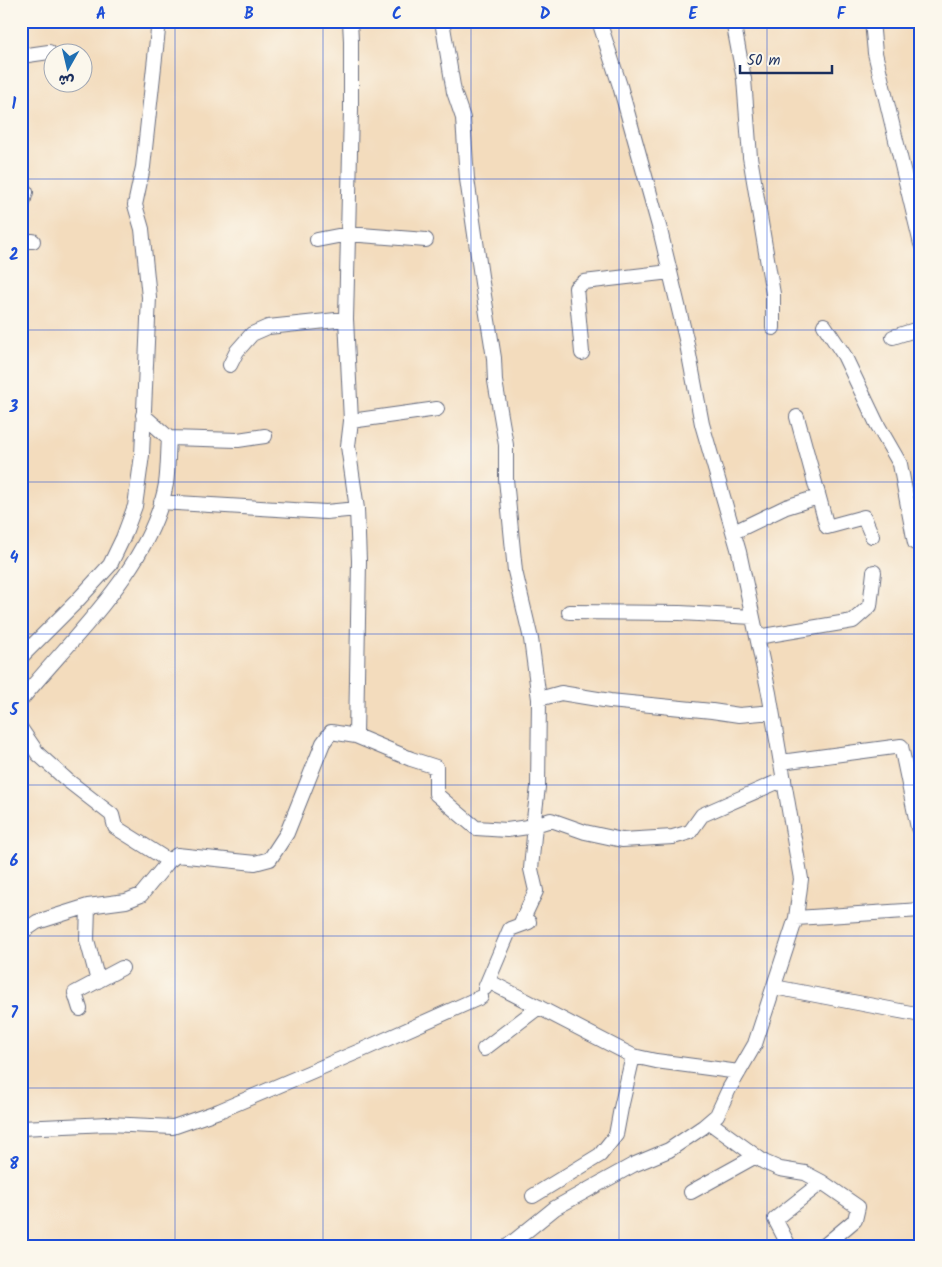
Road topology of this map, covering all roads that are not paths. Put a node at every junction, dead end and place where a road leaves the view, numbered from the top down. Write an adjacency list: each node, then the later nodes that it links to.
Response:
1 (159, 21): 24 (street)
2 (350, 21): 11 (street)
3 (442, 21): 41 (street)
4 (599, 21): 15 (street)
5 (733, 21): 18 (street)
6 (872, 21): 12 (street)
7 (42, 53): 8 (street)
8 (21, 56)
9 (26, 192): 10 (street)
10 (21, 209)
11 (348, 234): 13 (street); 14 (street); 16 (street)
12 (920, 237)
13 (317, 240)
14 (426, 240)
15 (670, 272): 21 (street); 33 (street)
16 (346, 319): 22 (street); 26 (street)
17 (824, 325): 31 (street)
18 (773, 328)
19 (921, 328): 20 (street)
20 (893, 337)
21 (582, 353)
22 (230, 365)
23 (437, 408): 26 (street)
24 (144, 415): 28 (street); 40 (street)
25 (797, 417): 29 (street)
26 (351, 421): 32 (street)
27 (264, 436): 28 (street)
28 (169, 438): 30 (street)
29 (818, 497): 33 (street); 34 (street)
30 (161, 502): 32 (street); 42 (street)
31 (915, 507): 35 (street)
32 (357, 509): 45 (street)
33 (734, 532): 38 (street)
34 (872, 536)
35 (915, 543)
36 (874, 572): 39 (street)
37 (569, 612): 38 (street)
38 (753, 618): 39 (street)
39 (757, 637): 43 (street)
40 (21, 657)
41 (538, 699): 43 (street); 48 (street)
42 (21, 700)
43 (772, 712): 46 (street)
44 (21, 729): 50 (street)
45 (356, 736): 48 (street); 50 (street)
46 (781, 762): 47 (street); 49 (street)
47 (784, 779): 48 (street); 53 (street)
48 (535, 826): 57 (street)
49 (918, 828)
50 (169, 861): 51 (street)
51 (88, 906): 54 (street); 56 (street)
52 (921, 910): 53 (street)
53 (796, 918): 58 (street)
54 (21, 933)
55 (122, 968): 56 (street)
56 (98, 981): 60 (street)
57 (488, 981): 59 (street); 66 (street)
58 (774, 987): 61 (street); 64 (street)
59 (539, 1007): 62 (street); 63 (street)
60 (80, 1009)
61 (921, 1015)
62 (484, 1049)
63 (633, 1056): 64 (street); 70 (street)
64 (739, 1072): 65 (street)
65 (709, 1122): 67 (street); 71 (street)
66 (21, 1128)
67 (756, 1156): 68 (street); 69 (street)
68 (822, 1182): 72 (street); 73 (street)
69 (691, 1192)
70 (533, 1196)
71 (508, 1246)
72 (789, 1246)
73 (824, 1246)

